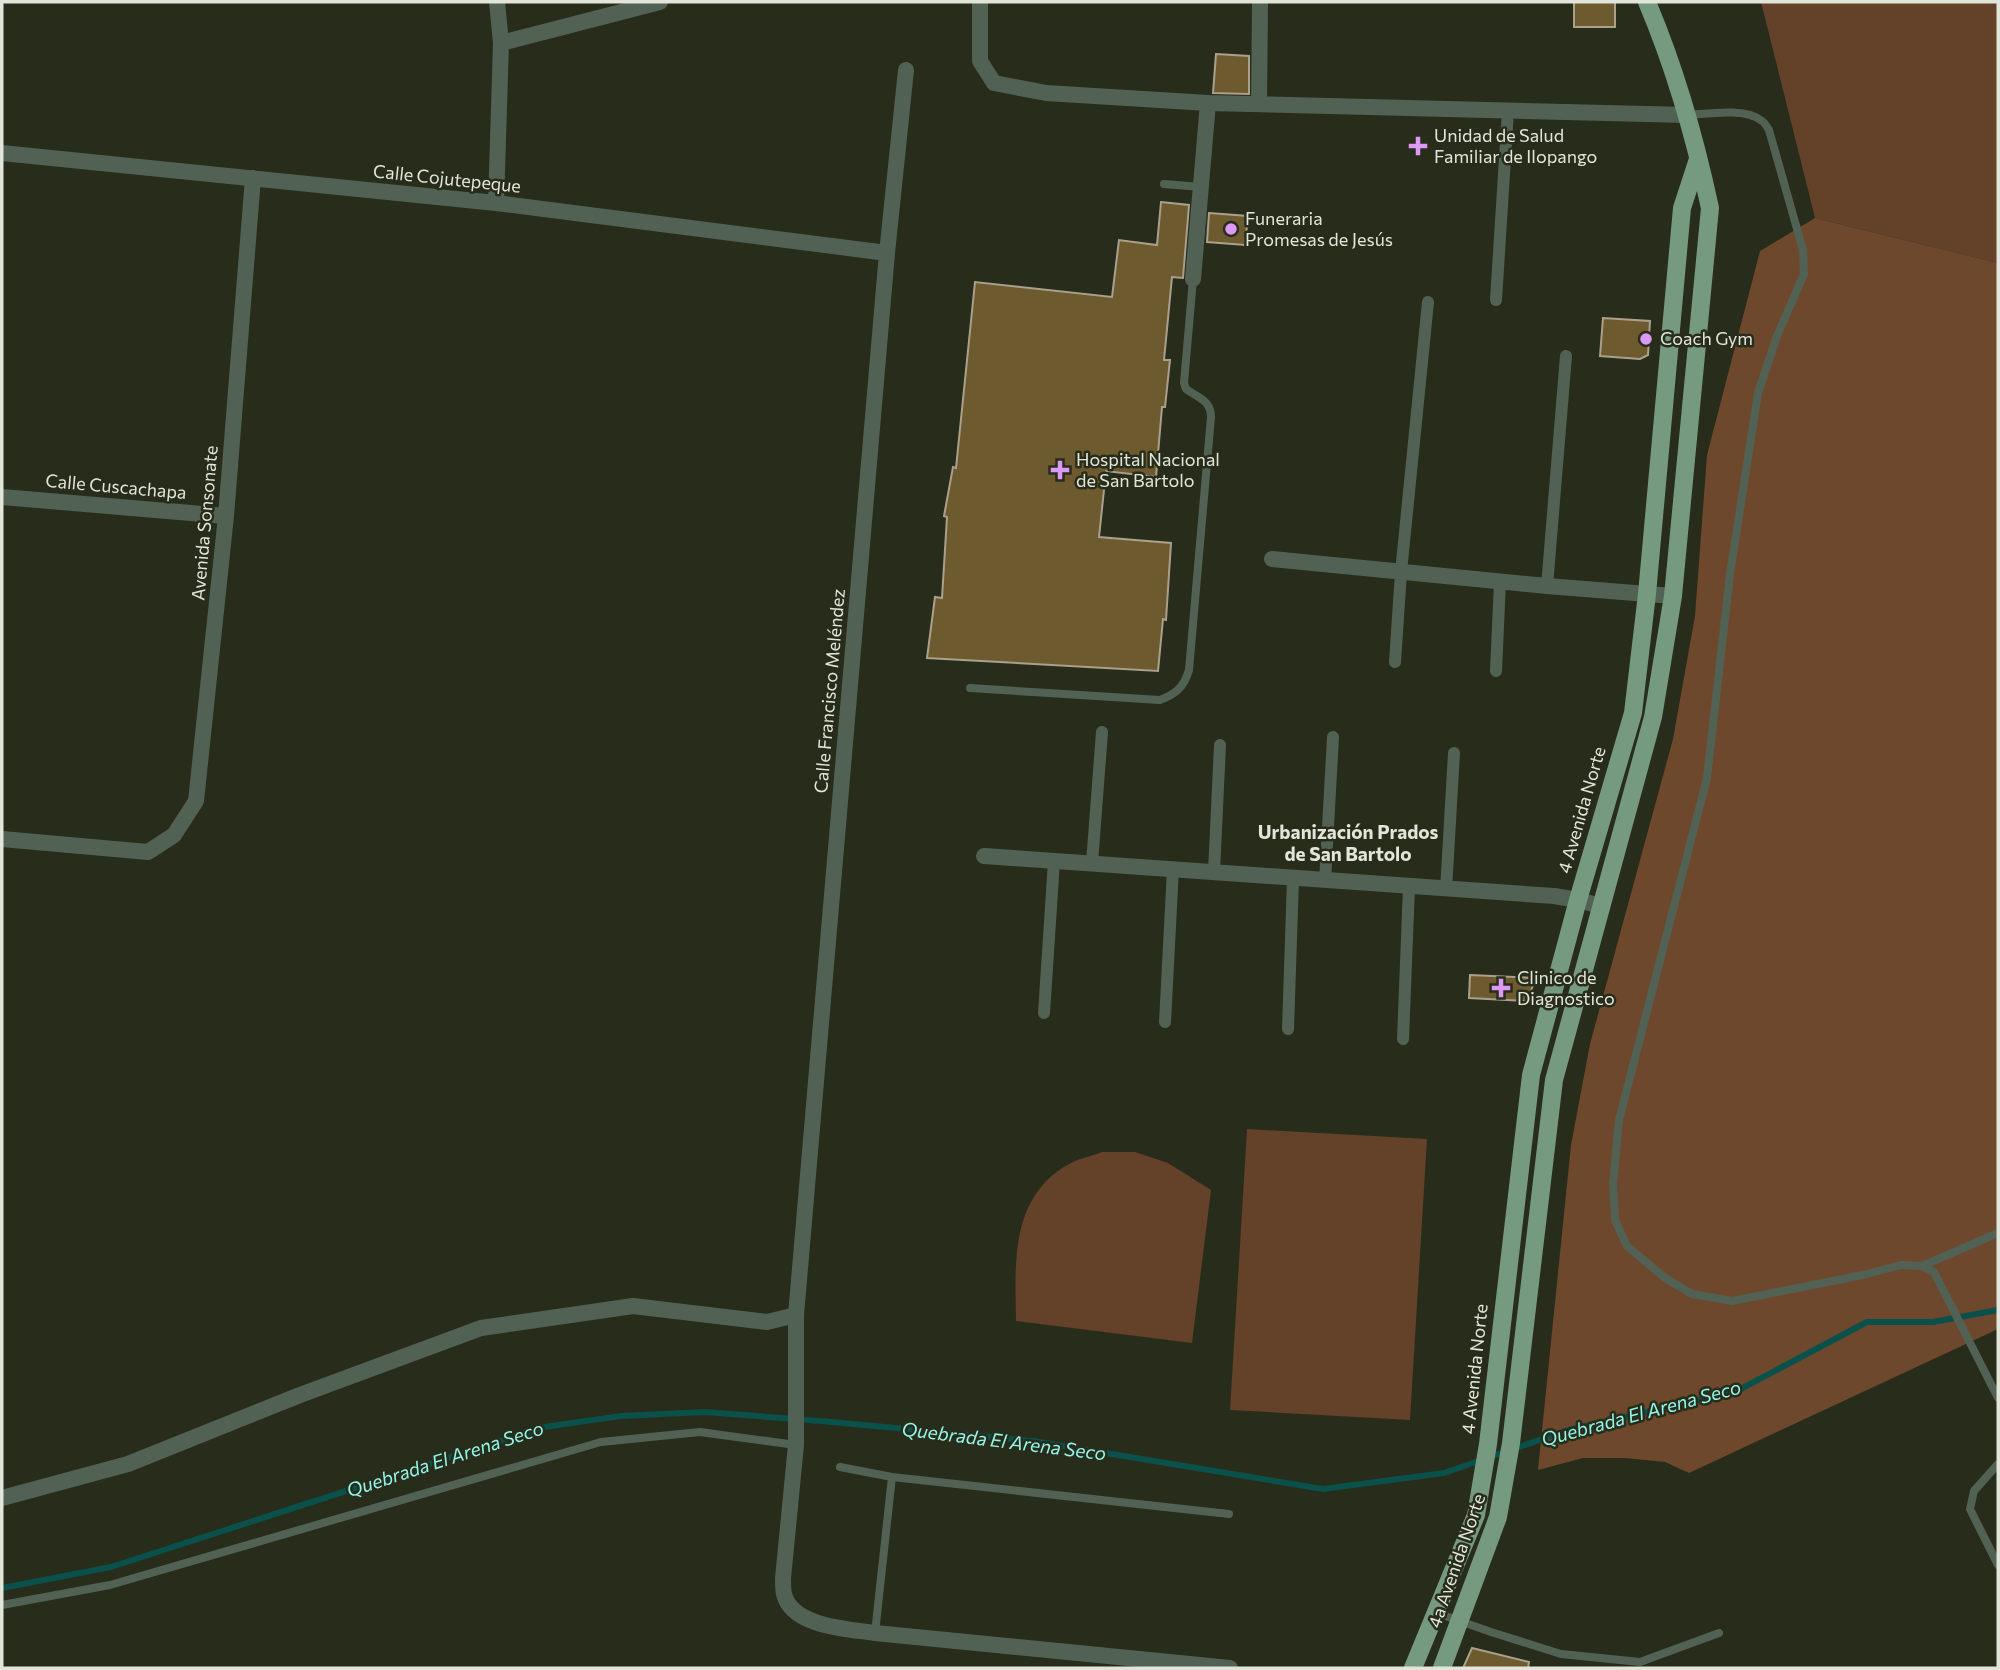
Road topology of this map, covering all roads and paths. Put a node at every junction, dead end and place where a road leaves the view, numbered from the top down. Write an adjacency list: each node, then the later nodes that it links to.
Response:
1 (497, 2): 6 (street)
2 (660, 2): 6 (street)
3 (980, 2): 8 (street)
4 (1260, 2): 9 (street)
5 (1647, 2): 11 (main road)
6 (501, 43): 17 (street)
7 (906, 70): 18 (street, Calle Francisco Meléndez)
8 (1208, 103): 9 (street); 16 (street)
9 (1258, 104): 10 (street)
10 (1508, 111): 11 (street); 20 (street)
11 (1687, 115): 13 (main road); 55 (lane)
12 (2, 153): 14 (street, Calle Cojutepeque)
13 (1699, 156): 29 (main road, 4 Avenida Norte); 30 (main road)
14 (253, 178): 17 (street, Calle Cojutepeque); 24 (street, Avenida Sonsonate)
15 (1164, 184): 16 (lane)
16 (1201, 187): 19 (street)
17 (496, 203): 18 (street, Calle Cojutepeque)
18 (887, 253): 56 (street, Calle Francisco Meléndez)
19 (1193, 279): 33 (lane)
20 (1496, 300)
21 (1427, 302): 26 (street)
22 (1566, 356): 28 (street)
23 (2, 497): 24 (street, Calle Cuscachapa)
24 (226, 516): 38 (street, Avenida Sonsonate)
25 (1272, 559): 26 (street)
26 (1401, 572): 27 (street); 31 (street)
27 (1500, 582): 28 (street); 32 (street)
28 (1547, 586): 29 (street)
29 (1647, 594): 30 (street); 48 (main road, 4 Avenida Norte)
30 (1673, 596): 49 (main road)
31 (1395, 662)
32 (1496, 671)
33 (970, 688)
34 (1102, 732): 41 (street)
35 (1333, 737): 45 (street)
36 (1220, 745): 43 (street)
37 (1454, 753): 47 (street)
38 (2, 839)
39 (984, 856): 40 (street)
40 (1054, 861): 41 (street); 50 (street)
41 (1091, 863): 42 (street)
42 (1173, 869): 43 (street); 51 (street)
43 (1214, 872): 44 (street)
44 (1293, 878): 45 (street); 52 (street)
45 (1325, 881): 46 (street)
46 (1409, 887): 47 (street); 53 (street)
47 (1446, 890): 48 (street)
48 (1578, 900): 49 (street); 61 (main road, 4 Avenida Norte)
49 (1601, 906): 68 (main road, 4a Avenida Norte)
50 (1044, 1013)
51 (1165, 1023)
52 (1288, 1029)
53 (1403, 1039)
54 (1998, 1233): 55 (lane)
55 (1922, 1266): 57 (lane)
56 (796, 1315): 58 (street, Calle Francisco Meléndez); 63 (street)
57 (1998, 1398)
58 (796, 1439): 66 (lane); 69 (street, Calle Francisco Meléndez)
59 (1998, 1464): 65 (lane)
60 (840, 1467): 62 (lane)
61 (1483, 1473): 67 (main road, 4a Avenida Norte)
62 (891, 1477): 64 (lane); 69 (lane)
63 (2, 1498)
64 (1229, 1514)
65 (1998, 1565)
66 (2, 1605)
67 (1437, 1613): 68 (lane); 72 (main road, 4a Avenida Norte)
68 (1460, 1622): 70 (lane); 73 (main road, 4a Avenida Norte)
69 (875, 1633): 71 (street, Calle Francisco Meléndez)
70 (1719, 1633)
71 (1230, 1668)
72 (1413, 1668)
73 (1442, 1668)

